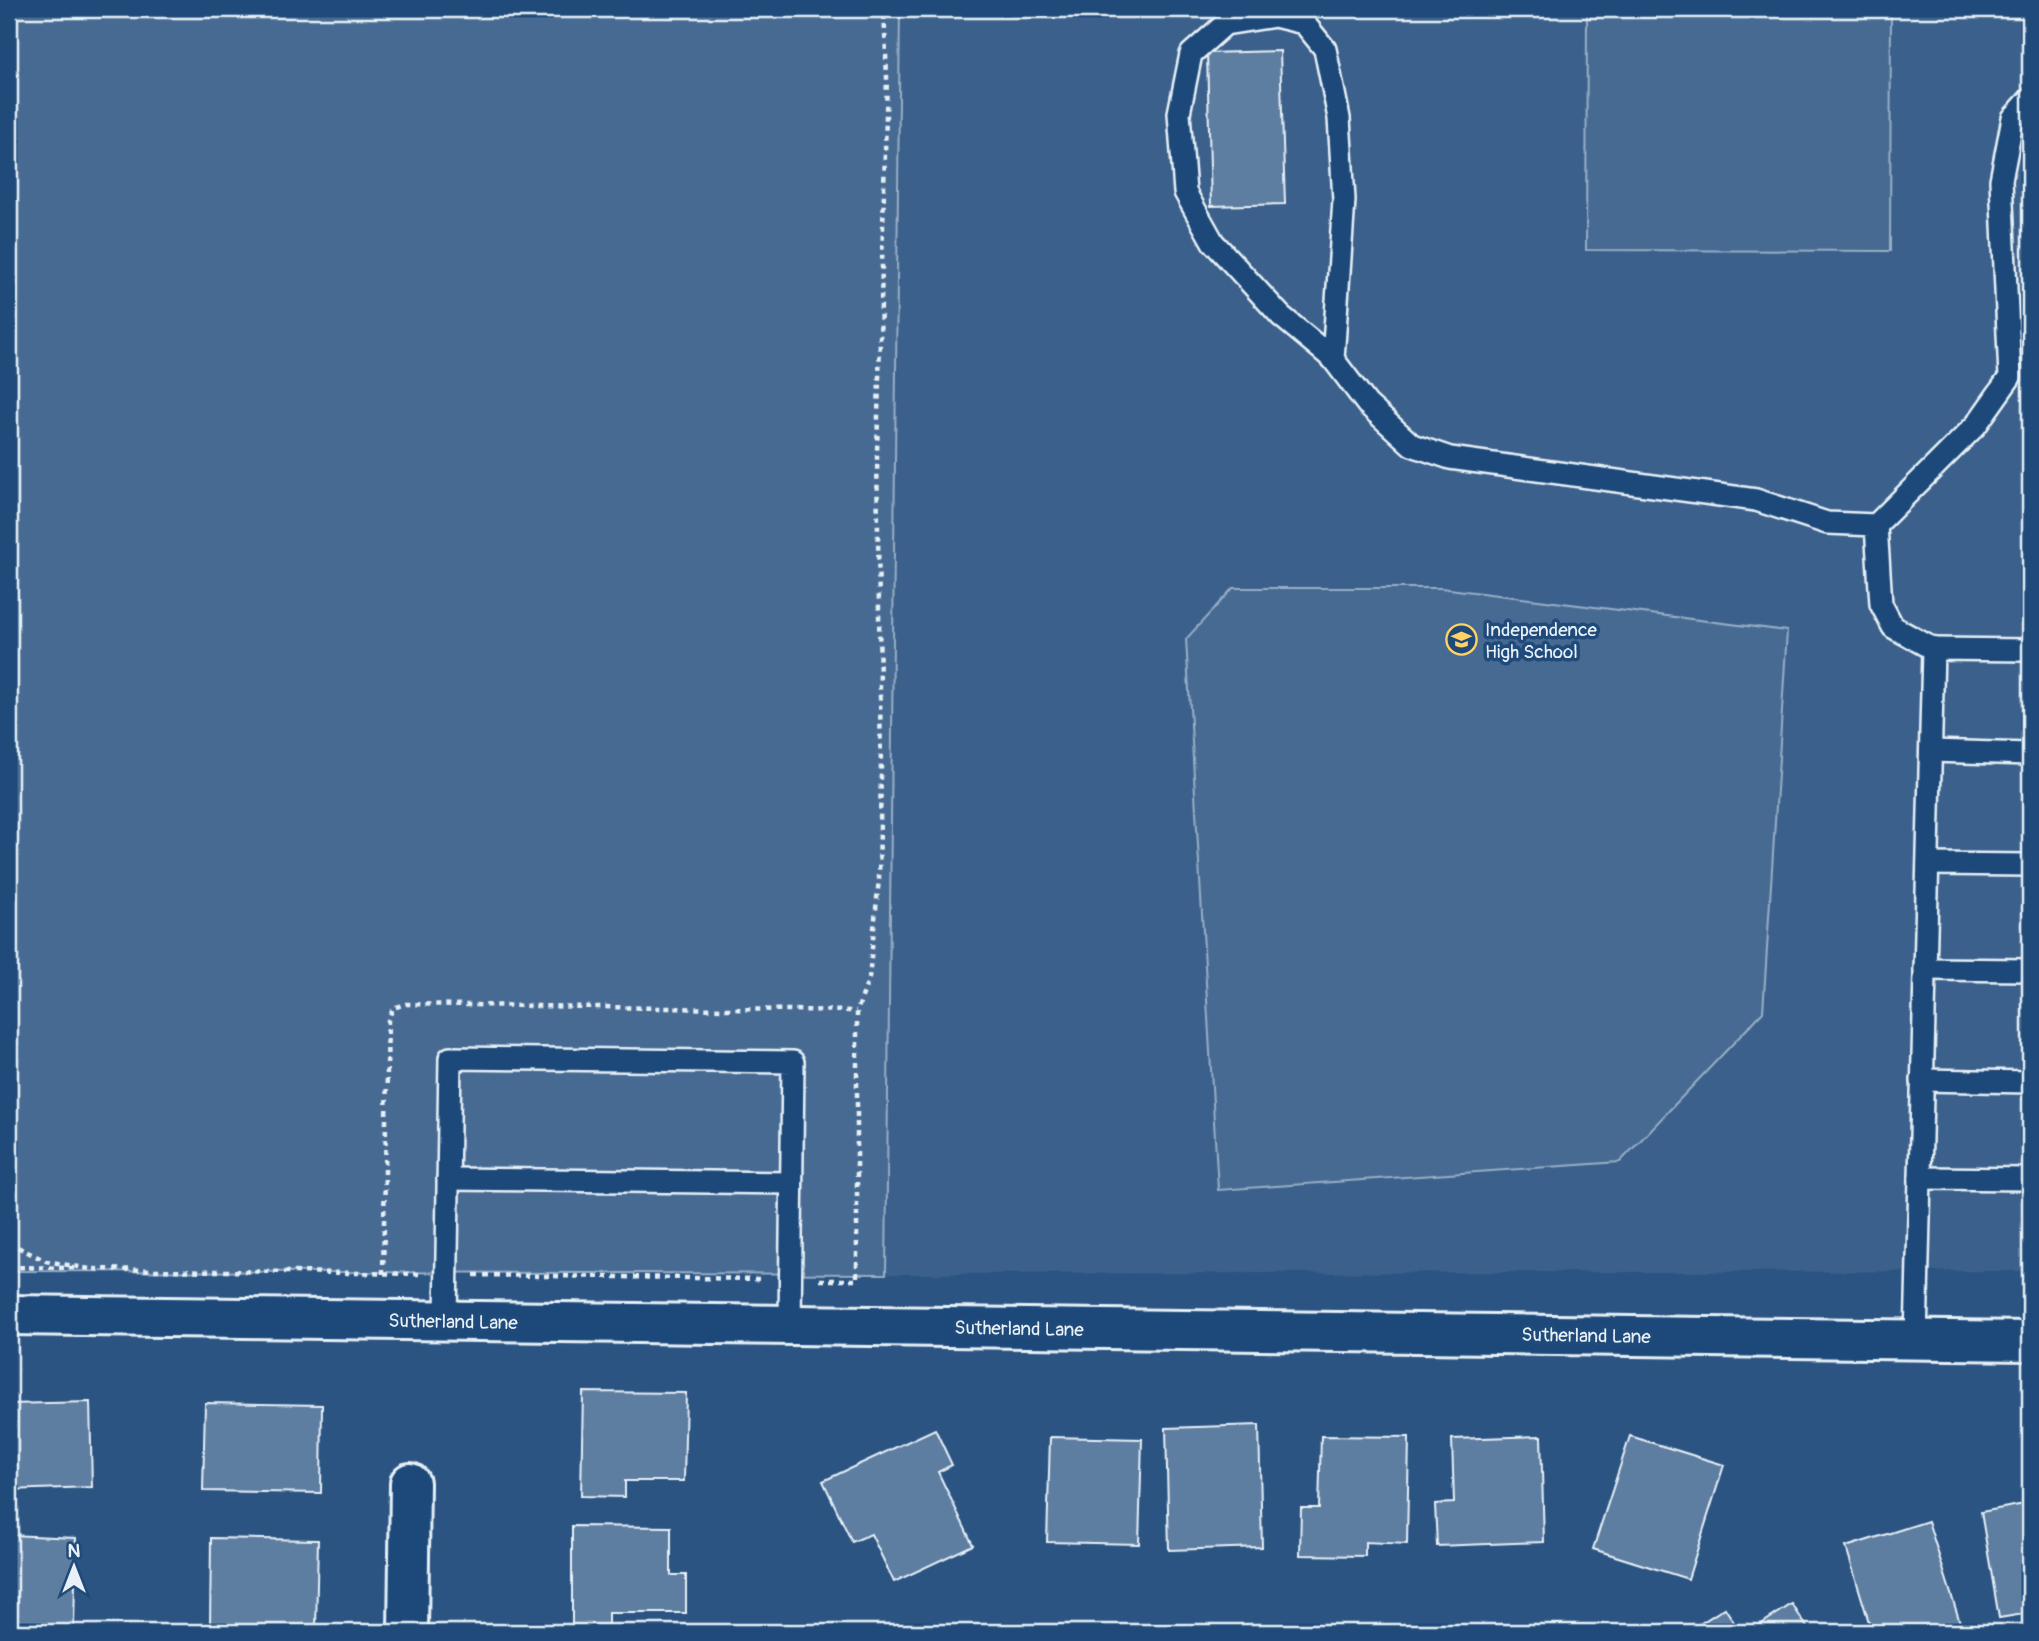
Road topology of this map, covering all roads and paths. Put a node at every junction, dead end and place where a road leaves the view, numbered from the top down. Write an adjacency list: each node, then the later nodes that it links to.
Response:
1 (884, 9): 23 (path)
2 (2030, 99): 4 (lane)
3 (1333, 359): 3 (lane); 4 (lane)
4 (1875, 525): 5 (lane)
5 (1933, 649): 6 (lane); 7 (lane)
6 (2030, 650)
7 (1931, 751): 8 (lane); 9 (lane)
8 (2030, 754)
9 (1928, 864): 10 (lane); 11 (lane)
10 (2030, 865)
11 (1925, 968): 12 (lane); 13 (lane)
12 (2030, 970)
13 (1922, 1080): 14 (lane); 15 (lane)
14 (2030, 1082)
15 (1920, 1178): 17 (lane); 27 (lane)
16 (448, 1179): 18 (lane); 18 (lane); 22 (lane)
17 (2030, 1179)
18 (791, 1183): 23 (lane)
19 (9, 1243): 21 (path)
20 (9, 1267): 21 (path)
21 (90, 1269): 22 (path)
22 (447, 1274): 23 (path); 25 (lane)
23 (790, 1280): 26 (lane)
24 (9, 1315): 25 (street, Sutherland Lane)
25 (446, 1321): 26 (street, Sutherland Lane)
26 (790, 1325): 27 (street, Sutherland Lane)
27 (1916, 1340): 28 (street, Sutherland Lane)
28 (2030, 1341)
29 (410, 1483): 30 (street)
30 (408, 1632)

